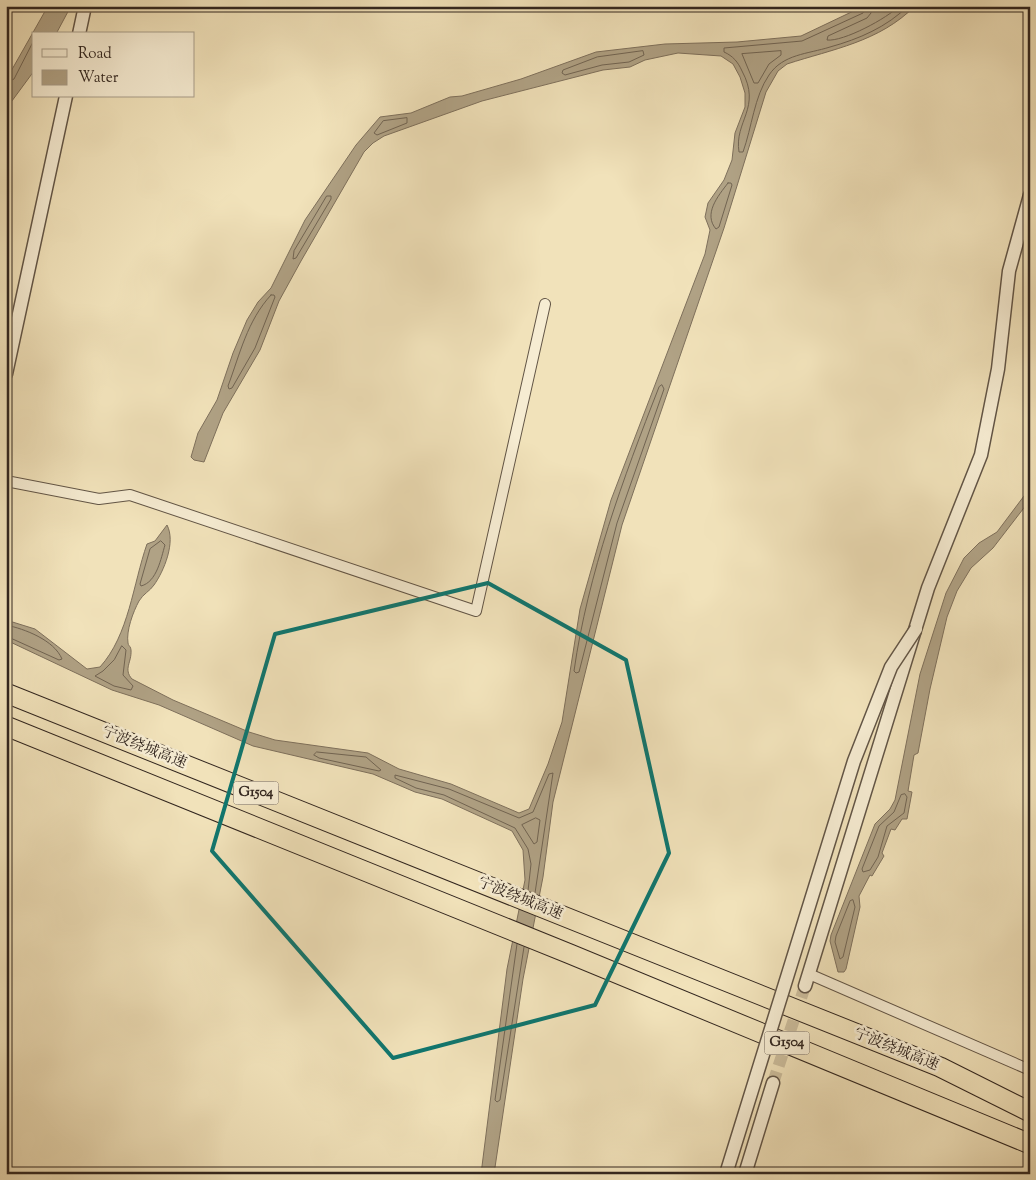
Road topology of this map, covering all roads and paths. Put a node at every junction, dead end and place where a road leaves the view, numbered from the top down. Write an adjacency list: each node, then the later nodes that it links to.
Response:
1 (85, 6): 2 (street)
2 (79, 32)
3 (66, 98): 6 (street)
4 (1030, 195): 8 (street)
5 (545, 304): 7 (street)
6 (6, 374)
7 (6, 481)
8 (916, 629): 11 (street); 17 (street, bridge)
9 (6, 693): 15 (highway, 宁波绕城高速 / G1504)
10 (6, 726): 16 (highway, 宁波绕城高速 / G1504)
11 (809, 974): 12 (street); 13 (street)
12 (805, 986)
13 (1030, 1070)
14 (773, 1083): 18 (street)
15 (1030, 1112)
16 (1030, 1144)
17 (726, 1174)
18 (746, 1174)

